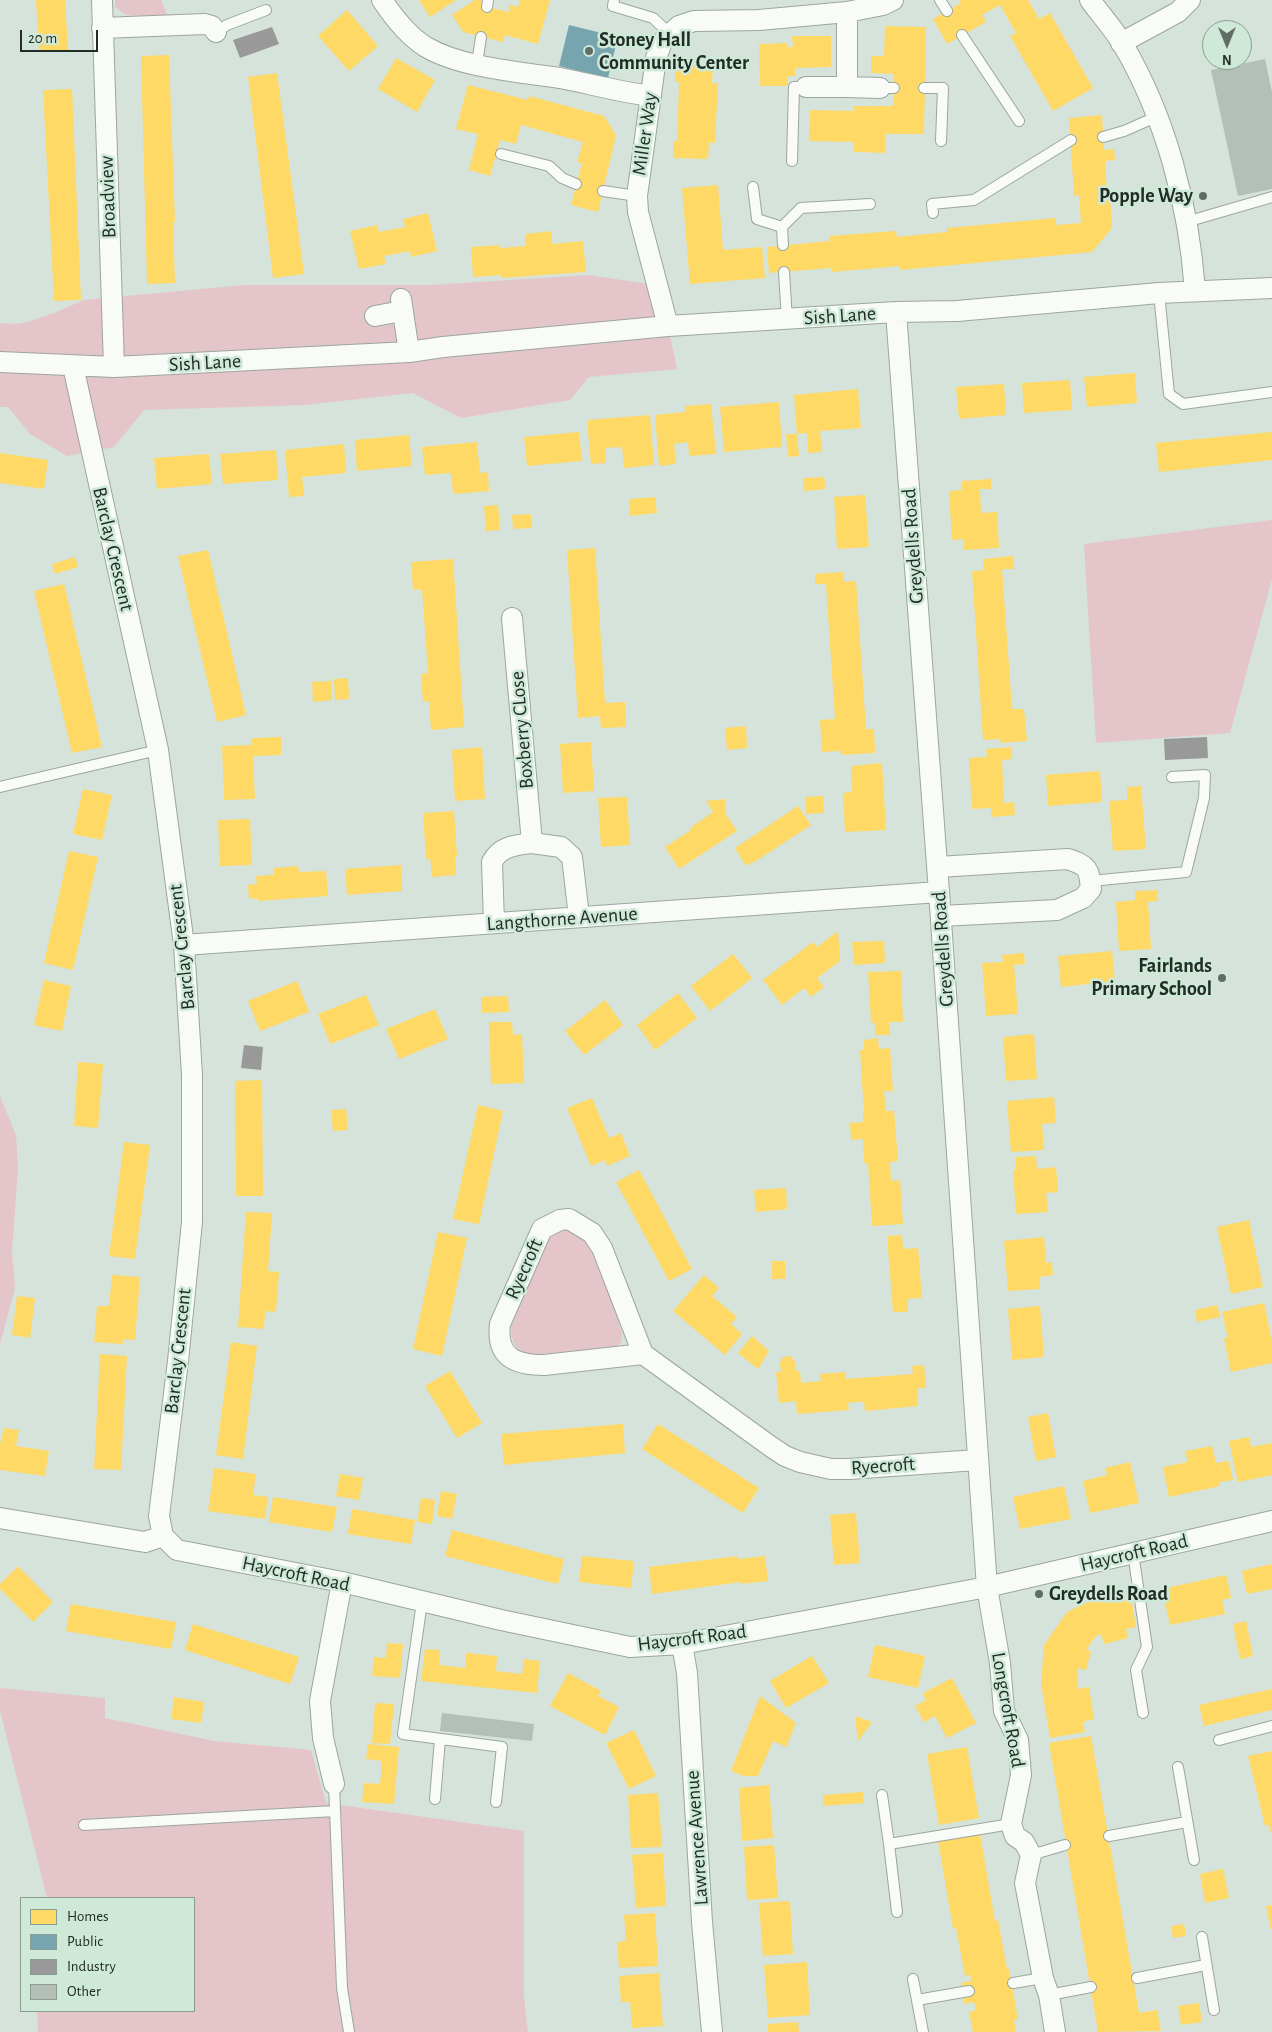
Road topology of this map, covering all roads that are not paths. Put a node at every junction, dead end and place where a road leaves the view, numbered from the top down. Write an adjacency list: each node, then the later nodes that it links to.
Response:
1 (102, 0): 11 (street, Broadview)
2 (382, 0): 17 (street)
3 (614, 0): 13 (lane)
4 (894, 0): 10 (street, Miller Way)
5 (940, 0): 9 (lane)
6 (1090, 0): 16 (street)
7 (1190, 0): 16 (street)
8 (266, 10): 12 (lane)
9 (947, 11)
10 (847, 12): 13 (street, Miller Way); 19 (street)
11 (102, 28): 12 (street); 51 (street, Broadview)
12 (216, 32)
13 (670, 34): 22 (street, Miller Way)
14 (962, 35): 24 (lane)
15 (481, 37): 17 (lane)
16 (1122, 43): 23 (street)
17 (477, 64): 22 (street)
18 (806, 88): 19 (street); 29 (lane)
19 (847, 88): 20 (street)
20 (887, 88)
21 (924, 88): 27 (lane)
22 (651, 96): 33 (street, Miller Way)
23 (1156, 117): 25 (lane); 37 (street)
24 (1019, 121)
25 (1103, 137)
26 (1071, 140): 36 (lane)
27 (941, 141)
28 (501, 154): 30 (lane)
29 (792, 161)
30 (576, 184)
31 (753, 188): 38 (lane)
32 (603, 191): 33 (lane)
33 (636, 196): 47 (street, Miller Way)
34 (1272, 197): 37 (lane)
35 (870, 204): 38 (lane)
36 (933, 213)
37 (1186, 222): 42 (street)
38 (782, 227): 39 (lane)
39 (783, 245)
40 (784, 272): 46 (lane)
41 (1272, 288): 42 (street, Sish Lane)
42 (1195, 291): 43 (street, Sish Lane)
43 (1159, 293): 44 (street, Sish Lane); 52 (lane)
44 (896, 312): 46 (street, Sish Lane); 58 (street, Greydells Road)
45 (375, 316): 48 (street)
46 (788, 320): 47 (street, Sish Lane)
47 (668, 326): 48 (street, Sish Lane)
48 (409, 352): 51 (street, Sish Lane)
49 (0, 362): 50 (street, Sish Lane)
50 (73, 366): 51 (street, Sish Lane); 54 (street, Barclay Crescent)
51 (114, 367)
52 (1272, 392)
53 (512, 618): 57 (street, Boxberry CLose)
54 (158, 750): 56 (lane); 64 (street, Barclay Crescent)
55 (1172, 777): 59 (lane)
56 (0, 787)
57 (532, 843): 62 (street); 63 (street)
58 (938, 867): 59 (street); 60 (street, Greydells Road)
59 (1090, 882): 61 (street)
60 (939, 892): 61 (street, Greydells Road); 62 (street, Langthorne Avenue)
61 (941, 916): 66 (street, Greydells Road)
62 (579, 917): 63 (street, Langthorne Avenue)
63 (494, 923): 64 (street, Langthorne Avenue)
64 (184, 945): 69 (street, Barclay Crescent)
65 (644, 1354): 65 (street, Ryecroft); 66 (street, Ryecroft)
66 (977, 1460): 72 (street, Greydells Road)
67 (0, 1518): 69 (street)
68 (1272, 1521): 70 (street, Haycroft Road)
69 (162, 1536): 71 (street, Haycroft Road)
70 (1134, 1553): 72 (street, Haycroft Road); 75 (lane)
71 (342, 1582): 73 (street, Haycroft Road); 80 (street)
72 (987, 1587): 74 (street, Haycroft Road); 86 (street, Longcroft Road)
73 (422, 1602): 74 (street, Haycroft Road); 77 (lane)
74 (682, 1644): 105 (street, Lawrence Avenue)
75 (1143, 1713)
76 (1272, 1726): 78 (lane)
77 (440, 1739): 82 (lane); 83 (lane)
78 (1219, 1740)
79 (1178, 1767): 85 (lane)
80 (334, 1784): 84 (lane)
81 (882, 1795): 89 (lane)
82 (435, 1799)
83 (496, 1802)
84 (335, 1811): 87 (lane); 104 (lane)
85 (1187, 1822): 88 (lane); 92 (lane)
86 (1011, 1824): 89 (lane); 91 (street)
87 (84, 1825)
88 (1110, 1836)
89 (889, 1844): 93 (lane)
90 (1065, 1845): 91 (lane)
91 (1031, 1855): 99 (street)
92 (1194, 1860)
93 (897, 1912)
94 (1202, 1937): 95 (lane)
95 (1206, 1965): 96 (lane); 103 (lane)
96 (1137, 1978)
97 (913, 1979): 102 (lane)
98 (1013, 1983): 99 (lane)
99 (1046, 1986): 100 (lane); 107 (street)
100 (1091, 1987)
101 (969, 1991): 102 (lane)
102 (917, 2000): 106 (lane)
103 (1214, 2010)
104 (349, 2032)
105 (712, 2032)
106 (922, 2032)
107 (1056, 2032)

